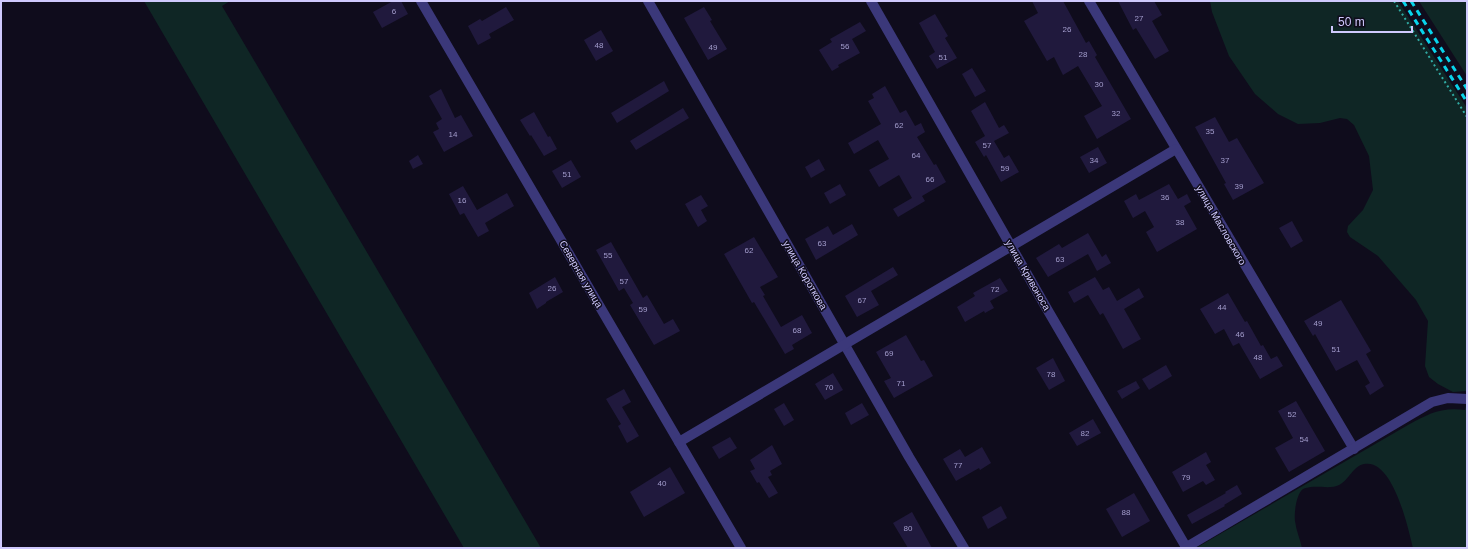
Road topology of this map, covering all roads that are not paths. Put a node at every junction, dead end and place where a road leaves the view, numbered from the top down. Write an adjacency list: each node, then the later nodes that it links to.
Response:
1 (421, 1): 9 (street, Северная улица)
2 (648, 1): 7 (street, улица Короткова)
3 (871, 1): 6 (street, улица Кривоноса)
4 (1089, 1): 5 (street, улица Масловского)
5 (1176, 149): 6 (street); 10 (street, улица Масловского)
6 (1011, 245): 7 (street); 13 (street, улица Кривоноса)
7 (845, 344): 9 (street); 12 (street, улица Короткова)
8 (1467, 399): 10 (street)
9 (679, 442): 11 (street, Северная улица)
10 (1354, 449): 13 (street)
11 (740, 548)
12 (964, 548)
13 (1186, 548)

